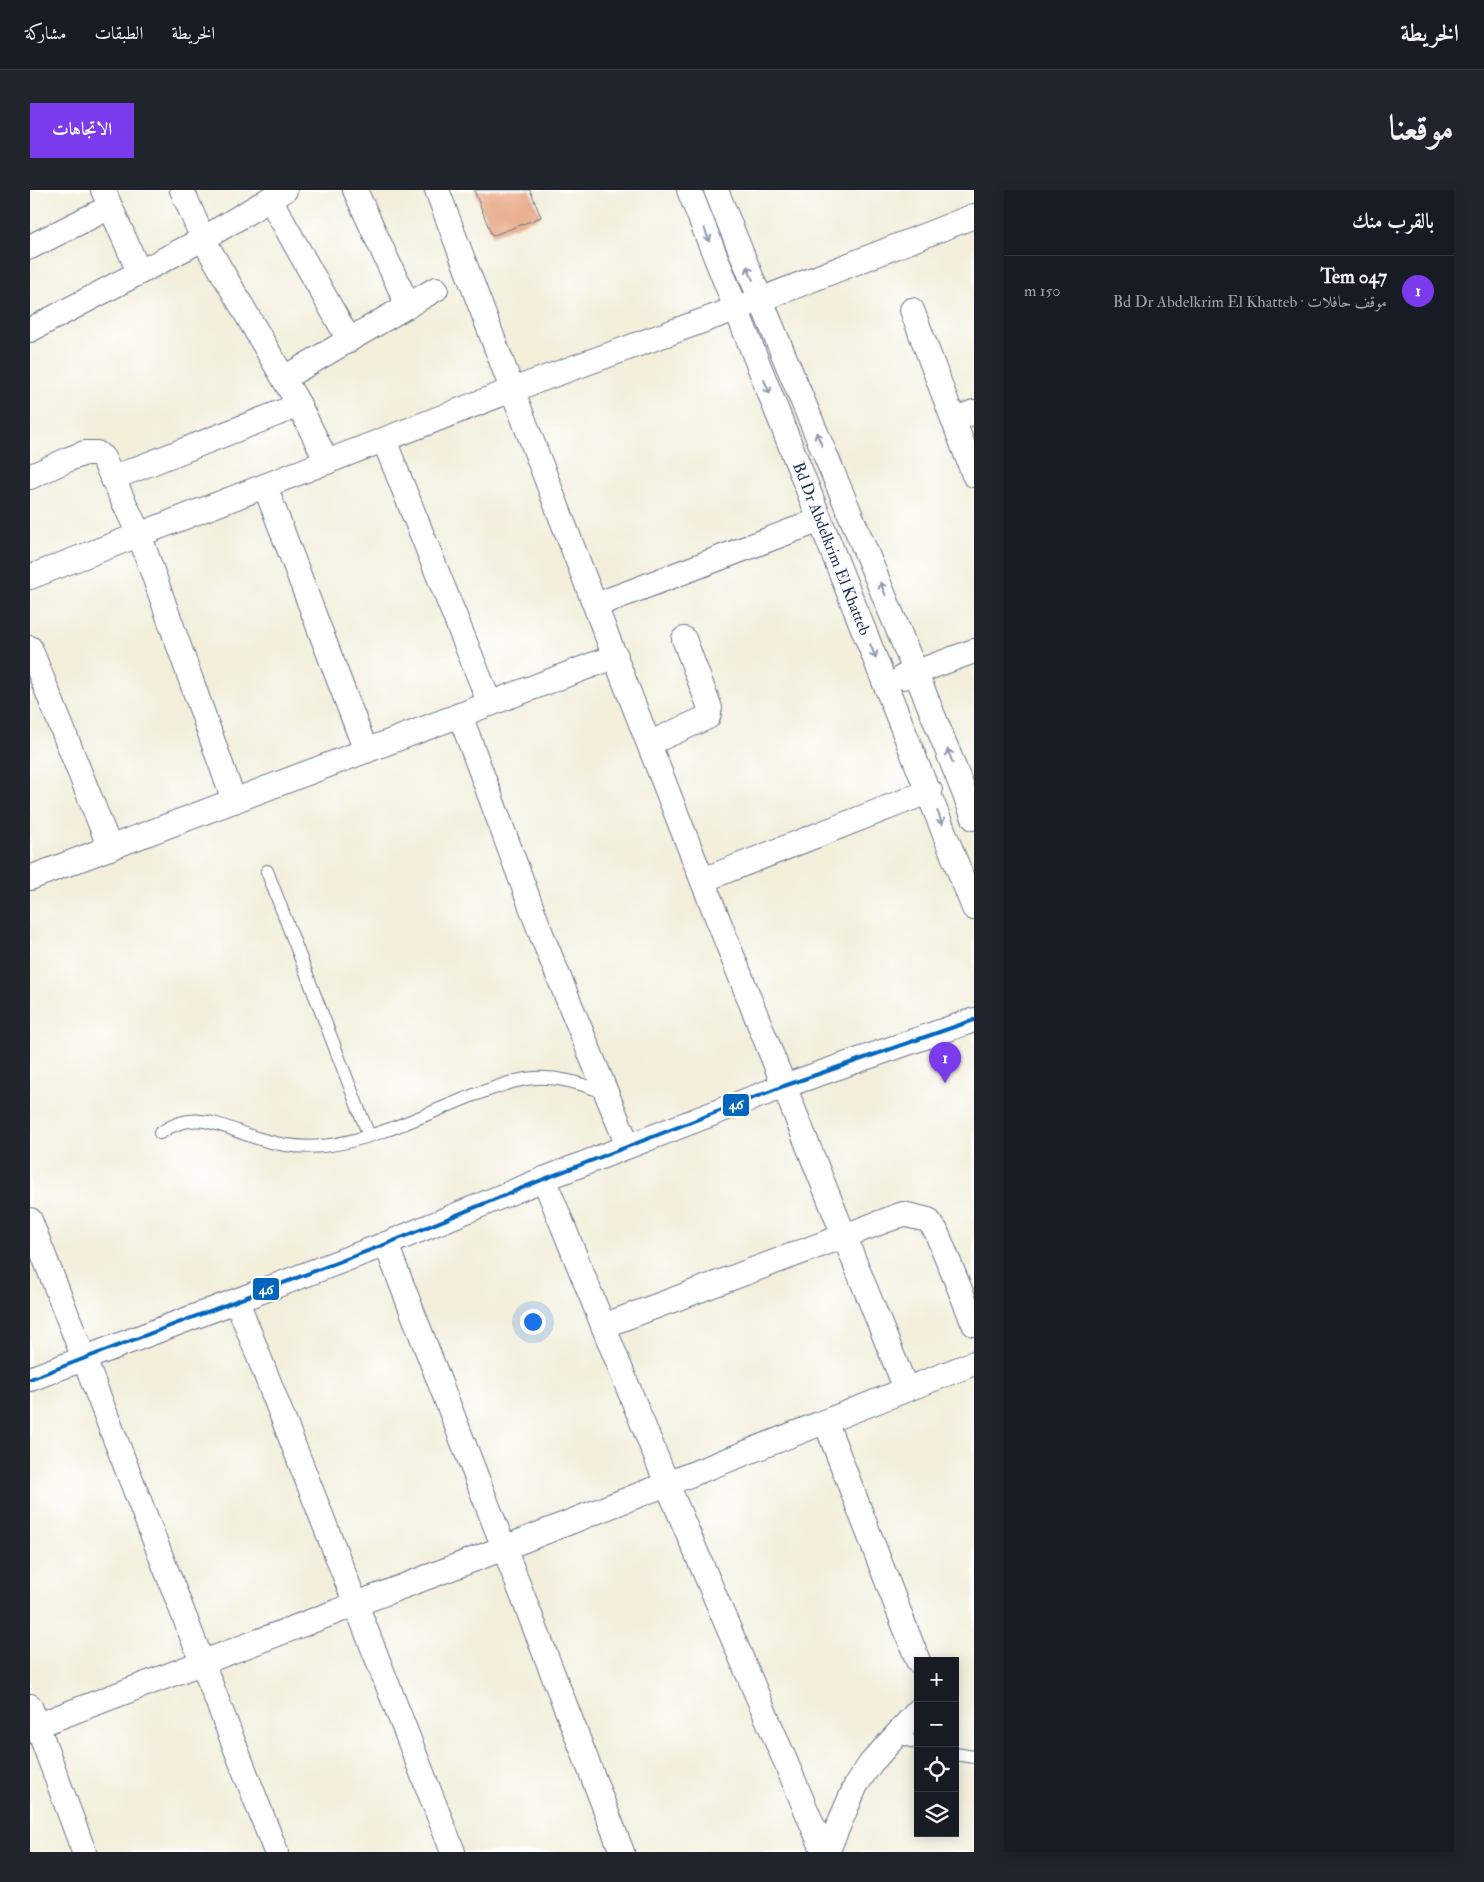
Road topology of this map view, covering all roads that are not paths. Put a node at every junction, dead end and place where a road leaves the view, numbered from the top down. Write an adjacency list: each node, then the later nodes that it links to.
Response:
1 (182, 190): 9 (street)
2 (354, 190): 14 (street)
3 (437, 190): 20 (street)
4 (689, 190): 15 (street, Bd Dr Abdelkrim El Khatteb, one-way to 15)
5 (716, 190): 13 (street, one-way to 5)
6 (277, 194): 9 (street); 18 (street)
7 (106, 198): 10 (street); 11 (street)
8 (974, 216): 13 (street)
9 (203, 239): 11 (street); 19 (street)
10 (30, 247)
11 (138, 272): 17 (street)
12 (436, 289): 14 (street)
13 (760, 300): 15 (street); 37 (street, one-way to 13)
14 (408, 306): 18 (street)
15 (736, 308): 20 (street); 29 (street, Bd Dr Abdelkrim El Khatteb, one-way to 29)
16 (912, 310): 22 (street)
17 (30, 330)
18 (349, 340): 19 (street)
19 (284, 378): 21 (street)
20 (512, 390): 23 (street); 32 (street)
21 (299, 405): 24 (street); 27 (street)
22 (964, 416): 25 (street)
23 (384, 440): 24 (street); 39 (street)
24 (327, 462): 28 (street)
25 (974, 475)
26 (30, 477): 27 (street)
27 (113, 478): 30 (street)
28 (265, 486): 30 (street); 42 (street)
29 (820, 520): 32 (street); 38 (street, Bd Dr Abdelkrim El Khatteb, one-way to 38)
30 (139, 534): 31 (street); 44 (street)
31 (30, 577)
32 (596, 605): 36 (street)
33 (684, 639): 41 (street)
34 (30, 648): 46 (street)
35 (974, 651): 37 (street)
36 (616, 656): 39 (street); 41 (street)
37 (917, 671): 38 (street); 45 (street, one-way to 37)
38 (887, 683): 43 (street, Bd Dr Abdelkrim El Khatteb)
39 (490, 704): 40 (street)
40 (460, 715): 42 (street); 53 (street)
41 (650, 743): 49 (street)
42 (366, 751): 44 (street)
43 (930, 791): 49 (street); 50 (street, Bd Dr Abdelkrim El Khatteb, one-way to 50)
44 (234, 801): 46 (street)
45 (974, 818)
46 (110, 848): 48 (street)
47 (267, 871): 55 (lane)
48 (30, 878)
49 (703, 880): 52 (street)
50 (974, 908)
51 (974, 1020): 52 (street)
52 (784, 1086): 56 (street); 59 (street)
53 (606, 1093): 55 (lane); 56 (street)
54 (160, 1133): 55 (lane)
55 (369, 1136)
56 (628, 1146): 57 (street)
57 (544, 1179): 60 (street); 63 (street)
58 (30, 1220): 64 (street)
59 (844, 1235): 62 (street); 63 (street); 67 (street)
60 (386, 1244): 61 (street); 70 (street)
61 (237, 1301): 64 (street); 71 (street)
62 (974, 1324)
63 (603, 1326): 69 (street)
64 (85, 1357): 66 (street); 73 (street)
65 (974, 1363): 67 (street)
66 (30, 1379)
67 (906, 1390): 68 (street)
68 (826, 1423): 69 (street); 72 (street)
69 (667, 1484): 70 (street); 83 (street)
70 (504, 1548): 71 (street); 82 (street)
71 (356, 1603): 73 (street); 81 (street)
72 (916, 1657)
73 (203, 1662): 74 (street); 80 (street)
74 (33, 1720): 79 (street)
75 (914, 1721): 76 (street)
76 (907, 1740): 83 (street)
77 (959, 1755): 78 (lane)
78 (974, 1757)
79 (84, 1852)
80 (276, 1852)
81 (453, 1852)
82 (622, 1852)
83 (825, 1852)

